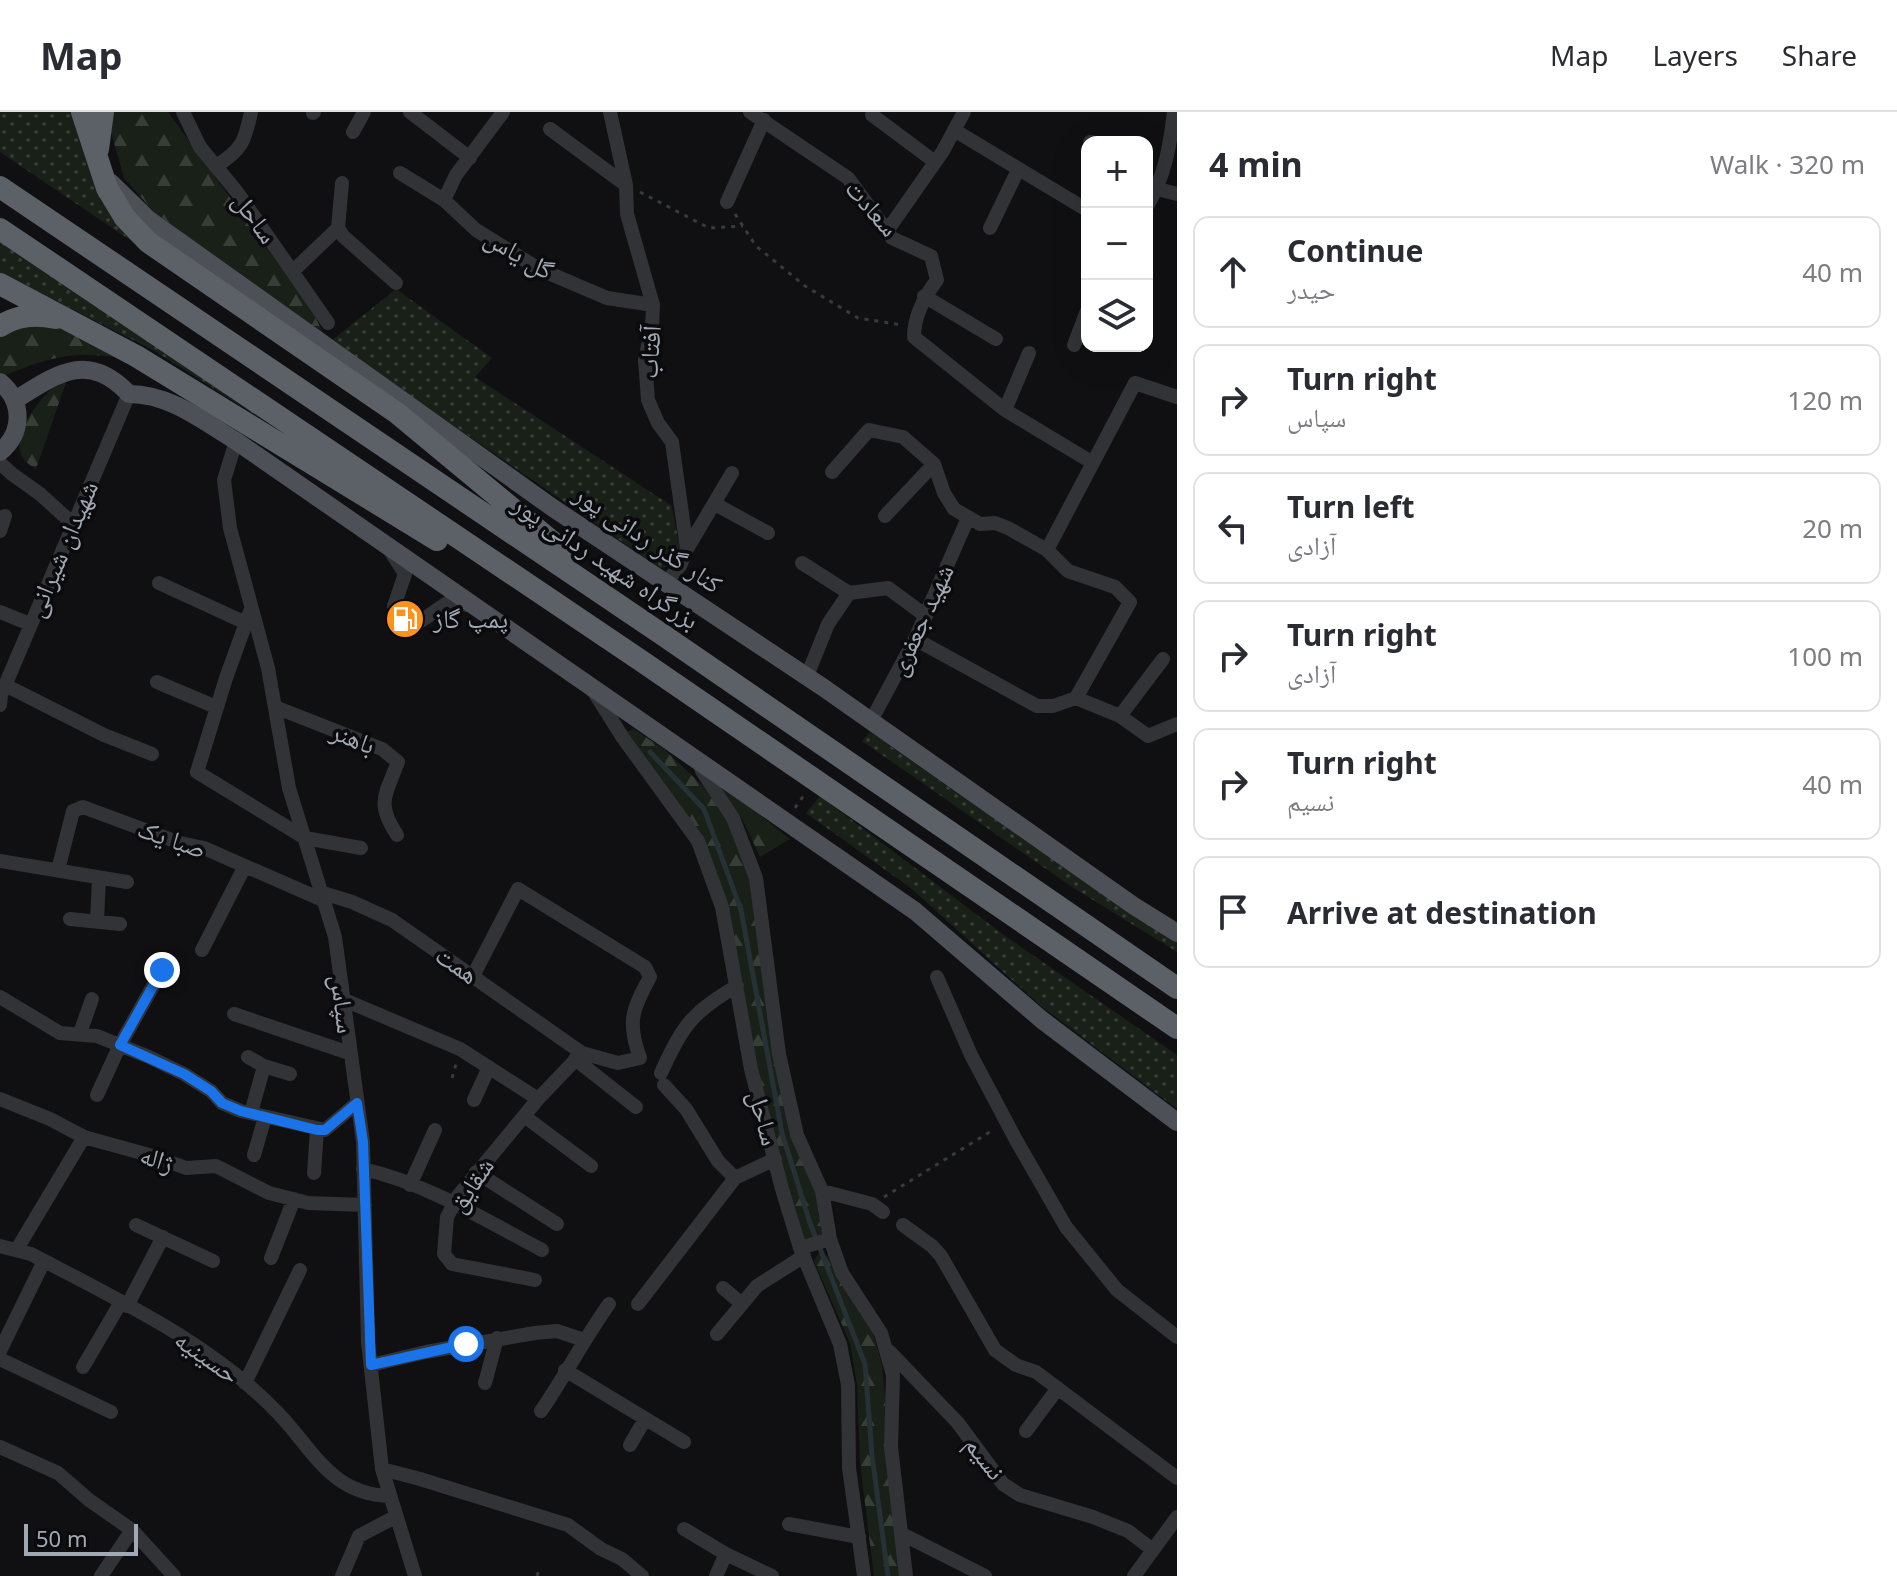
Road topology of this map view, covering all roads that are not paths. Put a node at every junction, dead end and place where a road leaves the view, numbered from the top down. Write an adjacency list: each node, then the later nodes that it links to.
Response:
1 (82, 112): 20 (highway)
2 (103, 112): 20 (highway)
3 (183, 112): 21 (street, ساحل)
4 (251, 112): 21 (street)
5 (364, 112): 16 (street)
6 (410, 112): 18 (street)
7 (503, 112): 18 (street)
8 (610, 112): 26 (street, آفتاب)
9 (750, 112): 13 (street, سعادت)
10 (964, 112): 15 (street)
11 (1174, 112): 17 (street)
12 (872, 115): 19 (street)
13 (764, 120): 30 (street); 35 (street, سعادت)
14 (550, 129): 26 (street)
15 (954, 130): 19 (street); 22 (street)
16 (353, 132)
17 (1174, 147): 25 (street)
18 (470, 158): 29 (street)
19 (935, 162): 35 (street)
20 (100, 166): 69 (main road, کنار گذر ردانی پور); 77 (highway)
21 (216, 166): 36 (street, ساحل)
22 (1018, 170): 31 (street); 33 (street)
23 (400, 173): 29 (street, گل یاس)
24 (342, 183): 32 (street)
25 (1155, 183): 28 (street)
26 (626, 185): 40 (street, آفتاب)
27 (0, 187): 77 (highway, بزرگراه شهید ردانی پور)
28 (1177, 194)
29 (444, 200): 40 (street, گل یاس)
30 (727, 202)
31 (1084, 208)
32 (338, 228): 36 (street); 37 (street)
33 (990, 228)
34 (0, 229): 80 (highway)
35 (887, 231): 39 (street, سعادت)
36 (293, 271): 41 (street, ساحل)
37 (396, 283)
38 (0, 284): 42 (highway)
39 (924, 296): 45 (street); 52 (street, سعادت)
40 (653, 305): 66 (street, آفتاب)
41 (328, 323)
42 (77, 324): 43 (highway); 80 (highway)
43 (0, 326)
44 (1081, 327): 46 (street)
45 (996, 339)
46 (1074, 345)
47 (1029, 353): 52 (street)
48 (0, 382): 51 (main road)
49 (129, 394): 51 (main road); 53 (main road); 63 (street, شهیدان شیرانی)
50 (1177, 397): 56 (street)
51 (15, 400): 54 (main road)
52 (1005, 410): 56 (street)
53 (236, 441): 65 (main road); 74 (street, سپاس)
54 (0, 452)
55 (0, 463): 63 (street)
56 (1093, 463): 67 (street)
57 (934, 464): 58 (street); 61 (street); 62 (street)
58 (832, 472)
59 (732, 473): 60 (street)
60 (715, 504): 64 (street); 66 (street)
61 (885, 516)
62 (968, 518): 67 (street); 75 (street, شهید جعفری)
63 (72, 523): 76 (street, شهیدان شیرانی)
64 (768, 533)
65 (377, 537): 72 (main road); 72 (street)
66 (687, 549): 69 (street)
67 (1047, 550): 85 (street)
68 (802, 563): 71 (street)
69 (666, 582): 81 (main road, کنار گذر ردانی پور)
70 (159, 583): 74 (street)
71 (849, 593): 75 (street); 81 (street)
72 (480, 609): 84 (main road)
73 (0, 612): 76 (street)
74 (249, 616): 87 (street); 88 (street, سپاس)
75 (926, 616): 78 (street, شهید جعفری)
76 (30, 624): 83 (street, شهیدان شیرانی)
77 (663, 635): 98 (highway, بزرگراه شهید ردانی پور)
78 (915, 639): 85 (street); 90 (street, شهید جعفری)
79 (1163, 659): 89 (street)
80 (640, 660): 119 (highway)
81 (807, 676): 90 (main road, کنار گذر ردانی پور)
82 (157, 682): 87 (street)
83 (5, 685): 86 (street, شهیدان شیرانی); 92 (street)
84 (591, 688): 93 (main road); 113 (street, ساحل)
85 (1076, 698): 89 (street)
86 (0, 705)
87 (216, 707): 95 (street)
88 (275, 707): 94 (street, باهنر); 95 (street, سپاس)
89 (1120, 716): 91 (street)
90 (871, 721): 107 (main road, کنار گذر ردانی پور)
91 (1177, 724)
92 (152, 754)
93 (700, 763): 136 (main road); 148 (street, ساحل)
94 (397, 835)
95 (305, 838): 96 (street); 103 (street, سپاس)
96 (361, 848)
97 (0, 861): 100 (street)
98 (992, 861): 109 (highway); 114 (highway, بزرگراه شهید ردانی پور)
99 (245, 866): 100 (street, صبا یک); 103 (street, صبا یک); 108 (street)
100 (58, 870): 101 (street)
101 (99, 878): 102 (street); 105 (street)
102 (127, 882)
103 (324, 897): 111 (street, همت); 117 (street, سپاس)
104 (70, 919): 105 (street)
105 (97, 921): 106 (street)
106 (120, 924)
107 (1177, 933)
108 (202, 950)
109 (1177, 969)
110 (162, 970): 121 (street)
111 (473, 976): 123 (street, همت); 123 (street)
112 (937, 977): 173 (street)
113 (737, 986): 141 (street, ساحل); 146 (street)
114 (1177, 988)
115 (0, 997): 120 (street)
116 (92, 999): 120 (street)
117 (342, 999): 122 (street, سپاس); 126 (street)
118 (234, 1014): 122 (street)
119 (1177, 1028)
120 (80, 1033): 121 (street)
121 (120, 1045): 128 (street); 134 (street)
122 (349, 1053): 132 (street, سپاس)
123 (579, 1056): 130 (street, شقایق); 133 (street, همت)
124 (248, 1057): 125 (street)
125 (264, 1066): 127 (street); 134 (street)
126 (489, 1067): 130 (street); 131 (street)
127 (290, 1074)
128 (97, 1095)
129 (0, 1099): 139 (street, ژاله)
130 (538, 1099): 135 (street, شقایق)
131 (474, 1100)
132 (357, 1103): 137 (street); 143 (street, سپاس)
133 (636, 1107)
134 (258, 1115): 137 (street); 140 (street)
135 (524, 1116): 142 (street); 144 (street, شقایق)
136 (1177, 1122)
137 (317, 1130): 145 (street)
138 (435, 1130): 147 (street)
139 (84, 1137): 149 (street, ژاله); 159 (street)
140 (254, 1155)
141 (775, 1159): 146 (street); 161 (street, ساحل)
142 (591, 1166)
143 (363, 1169): 147 (street); 151 (street, سپاس)
144 (476, 1172): 150 (street, شقایق); 153 (street)
145 (314, 1173)
146 (735, 1178): 170 (street)
147 (410, 1185): 150 (street)
148 (822, 1191): 152 (street); 157 (street, ساحل)
149 (294, 1199): 151 (street, ژاله); 162 (street)
150 (453, 1204): 160 (street); 166 (street, شقایق)
151 (365, 1205): 179 (street, سپاس)
152 (878, 1208)
153 (557, 1224)
154 (136, 1225): 156 (street)
155 (903, 1225): 184 (street)
156 (163, 1237): 164 (street); 168 (street)
157 (830, 1239): 161 (street); 176 (street, ساحل)
158 (0, 1246): 159 (street, حسینیه)
159 (17, 1249): 163 (street, حسینیه)
160 (542, 1250)
161 (802, 1252): 171 (street); 202 (street, ساحل)
162 (271, 1258)
163 (44, 1261): 168 (street, حسینیه); 177 (street)
164 (213, 1261)
165 (300, 1270): 182 (street)
166 (535, 1280)
167 (723, 1288): 171 (street)
168 (124, 1304): 180 (street); 182 (street, حسینیه)
169 (609, 1304): 175 (street)
170 (638, 1304)
171 (742, 1304): 172 (street)
172 (717, 1334)
173 (1177, 1337)
174 (497, 1338): 175 (street); 179 (street); 183 (street)
175 (584, 1340): 181 (street)
176 (885, 1348): 200 (street, ساحل); 203 (street, نسیم)
177 (0, 1351)
178 (0, 1359): 186 (street)
179 (371, 1365): 192 (street, سپاس)
180 (83, 1367)
181 (565, 1370): 185 (street); 187 (street)
182 (245, 1383): 194 (street, حسینیه)
183 (485, 1383)
184 (1058, 1388): 188 (street); 193 (street)
185 (541, 1411)
186 (111, 1412)
187 (645, 1419): 189 (street); 190 (street)
188 (1026, 1431)
189 (684, 1442)
190 (630, 1445)
191 (0, 1447): 199 (street)
192 (382, 1469): 194 (street, سپاس); 209 (street)
193 (1177, 1478)
194 (390, 1496): 195 (street, سپاس)
195 (395, 1517): 207 (street); 208 (street, سپاس)
196 (1177, 1517): 201 (street)
197 (789, 1524): 202 (street)
198 (684, 1529): 204 (street)
199 (132, 1530): 205 (street); 206 (street)
200 (902, 1534): 213 (street, ساحل); 214 (street)
201 (1172, 1534): 203 (street)
202 (859, 1537): 212 (street, ساحل)
203 (1153, 1550): 215 (street)
204 (726, 1554): 210 (street); 211 (street)
205 (101, 1576)
206 (174, 1576)
207 (342, 1576)
208 (418, 1576)
209 (642, 1576)
210 (716, 1576)
211 (772, 1576)
212 (864, 1576)
213 (906, 1576)
214 (985, 1576)
215 (1134, 1576)

